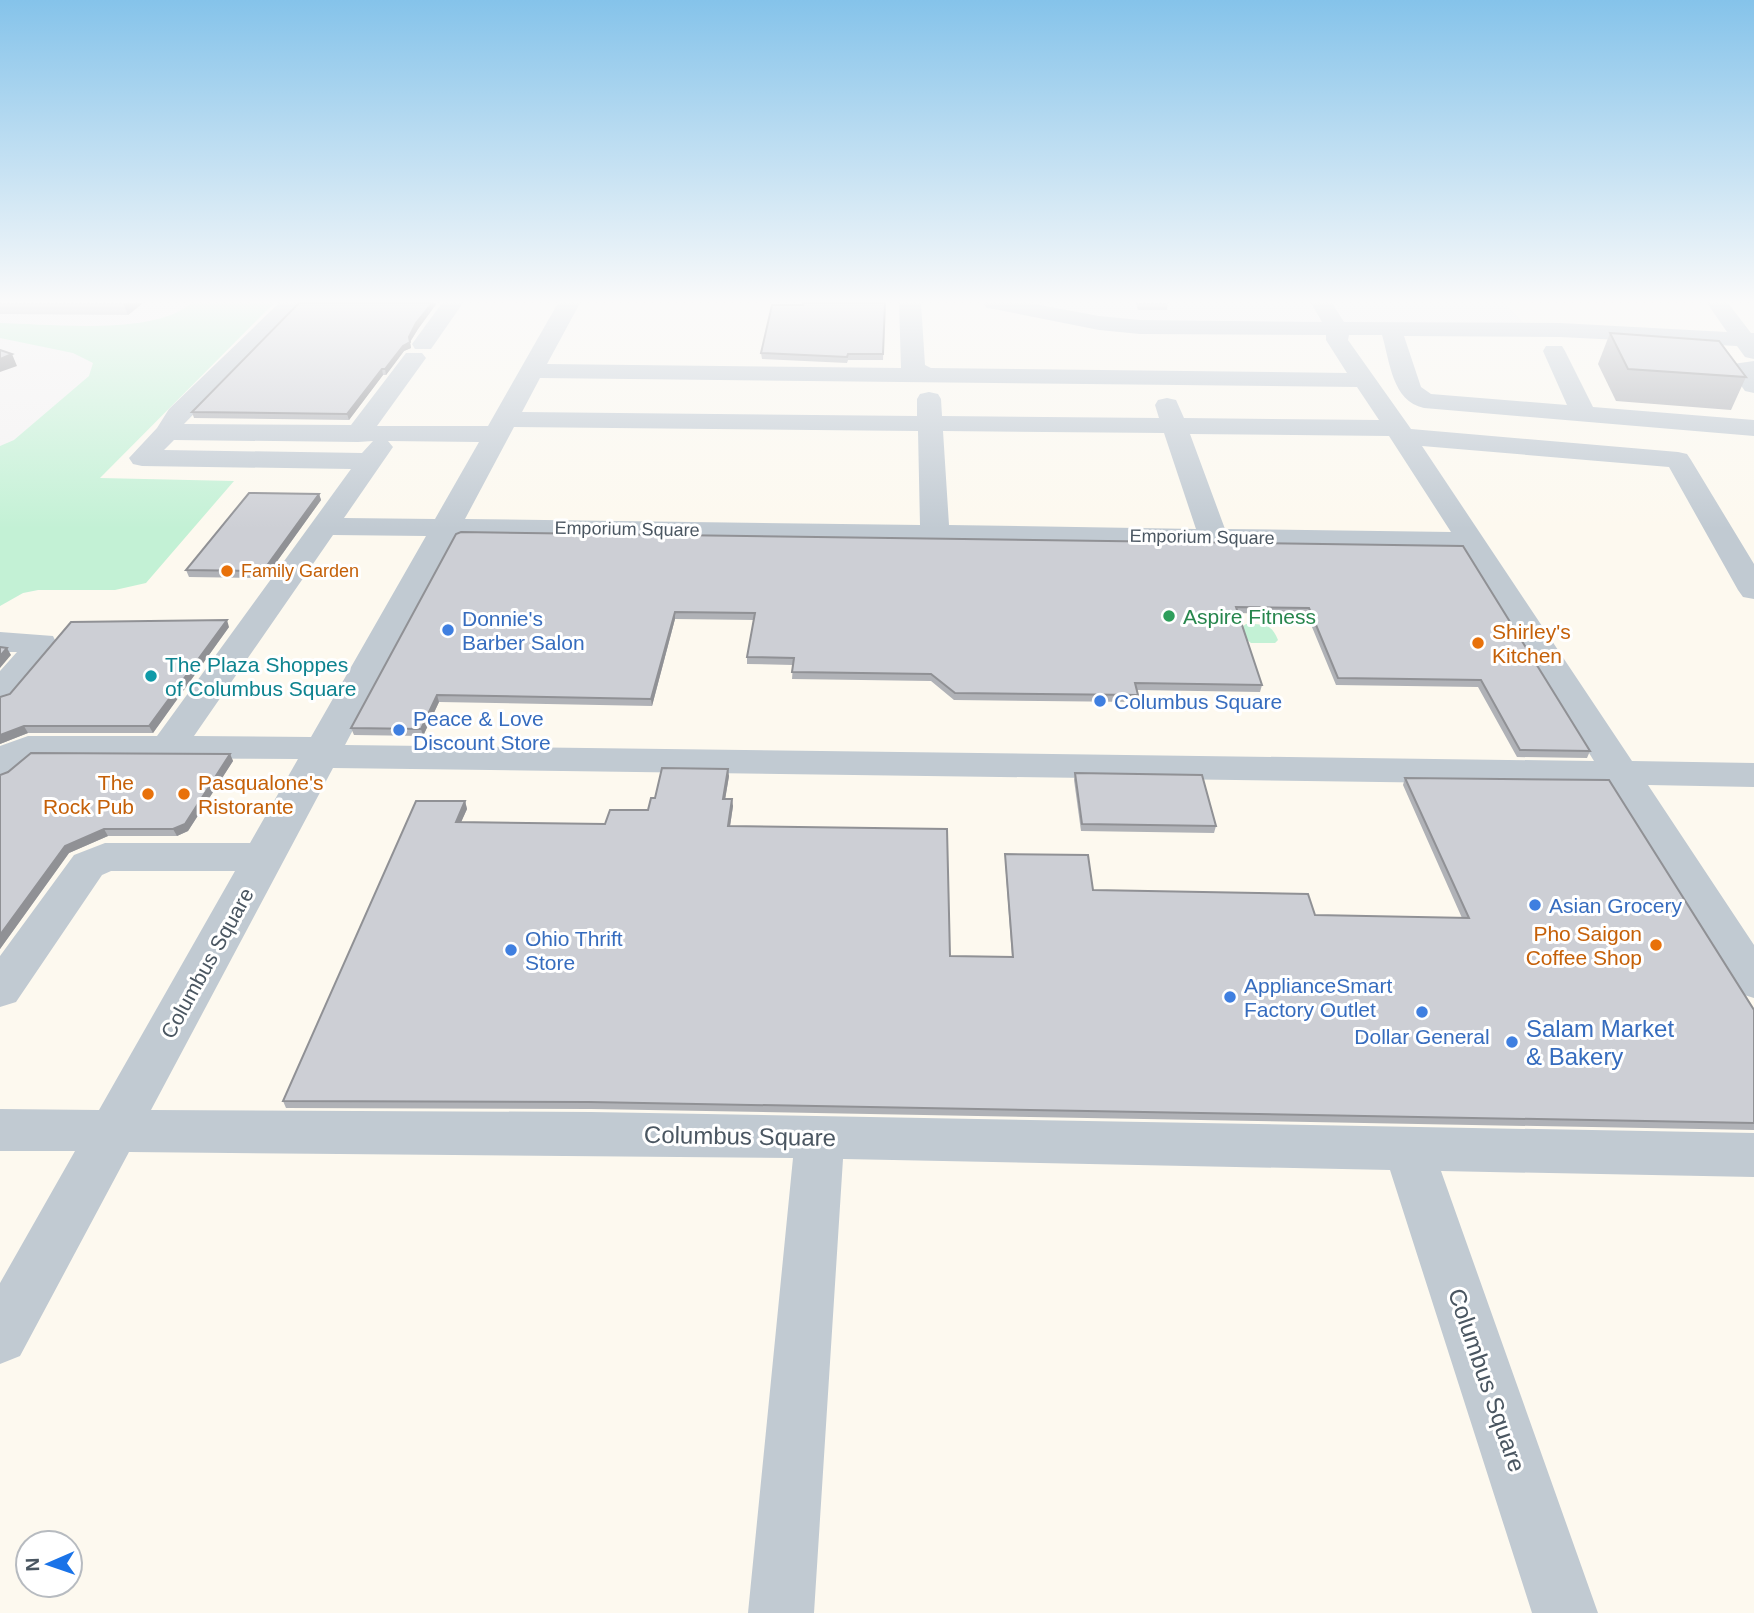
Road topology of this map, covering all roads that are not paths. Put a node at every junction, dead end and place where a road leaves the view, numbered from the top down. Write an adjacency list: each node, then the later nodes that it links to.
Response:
1 (215, 378): 17 (street)
2 (403, 378): 18 (street)
3 (527, 378): 14 (street)
4 (932, 378): 12 (street)
5 (1158, 378): 13 (street)
6 (1186, 378): 9 (street)
7 (1406, 378): 10 (street)
8 (1570, 378): 11 (street)
9 (1366, 380): 16 (street)
10 (1471, 414): 11 (street); 16 (street); 19 (street)
11 (1584, 414): 15 (street)
12 (930, 423): 13 (street); 14 (street); 22 (street)
13 (1174, 426): 16 (street); 23 (street)
14 (501, 427): 18 (street); 21 (street)
15 (1754, 428)
16 (1398, 429): 24 (street); 25 (street)
17 (167, 432): 18 (street); 18 (street)
18 (364, 447): 20 (street)
19 (1754, 451)
20 (324, 526): 21 (street, Emporium Square); 29 (street)
21 (445, 527): 22 (street, Emporium Square); 30 (street)
22 (936, 533): 23 (street, Emporium Square)
23 (1213, 537): 24 (street, Emporium Square)
24 (1469, 541): 32 (street)
25 (1741, 544): 26 (street)
26 (1754, 590)
27 (0, 642): 28 (street)
28 (0, 692)
29 (167, 748): 30 (street); 31 (street)
30 (322, 752): 32 (street); 34 (street, Columbus Square)
31 (0, 769)
32 (1619, 773): 33 (street); 35 (street)
33 (1754, 775)
34 (266, 857): 36 (street); 38 (street, Columbus Square)
35 (1754, 981)
36 (0, 990)
37 (0, 1130): 38 (street, Columbus Square)
38 (113, 1132): 39 (street, Columbus Square); 42 (street, Columbus Square)
39 (820, 1137): 40 (street, Columbus Square); 43 (street)
40 (1408, 1147): 41 (street, Columbus Square); 44 (street, Columbus Square)
41 (1754, 1155)
42 (0, 1337)
43 (780, 1613)
44 (1565, 1613)

